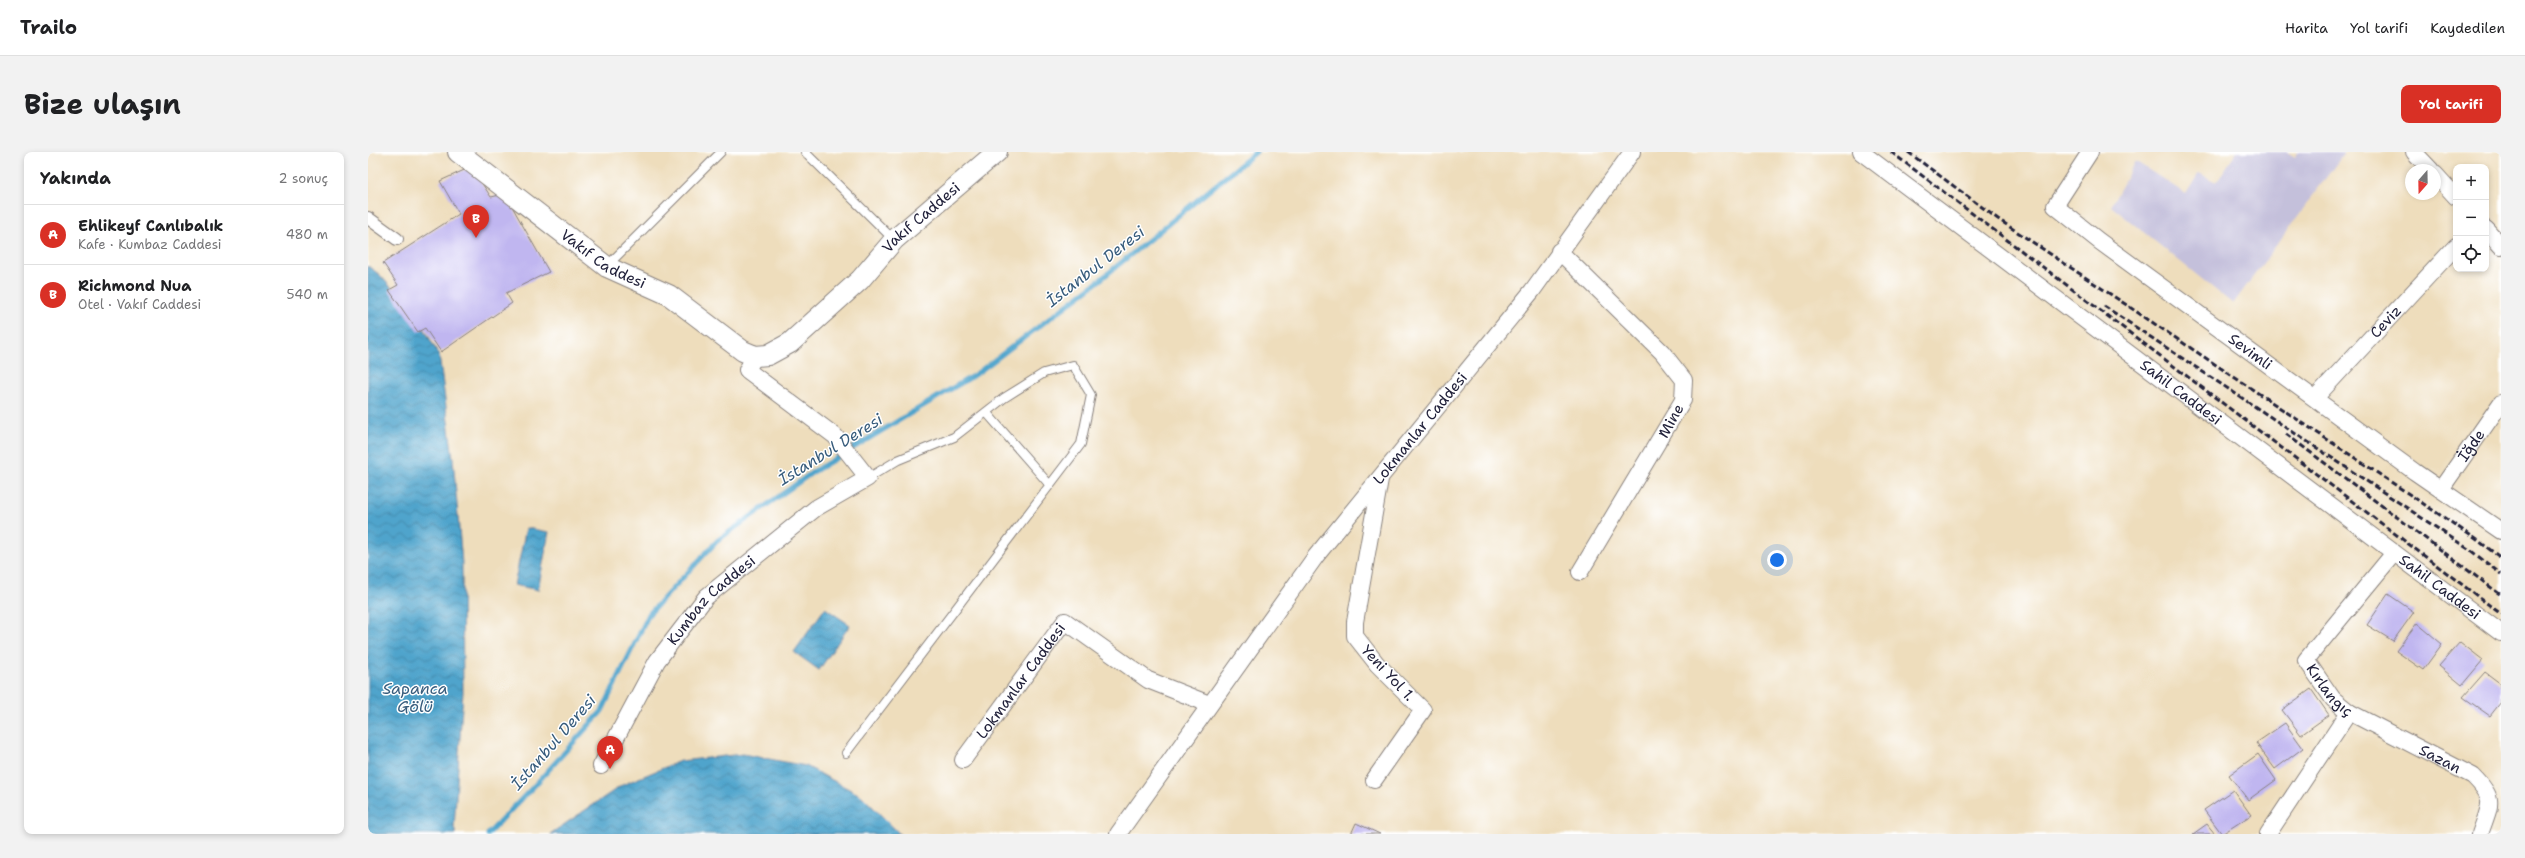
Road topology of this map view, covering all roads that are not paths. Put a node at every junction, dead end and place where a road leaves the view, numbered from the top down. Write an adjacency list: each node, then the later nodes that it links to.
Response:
1 (458, 152): 19 (street, Vakıf Caddesi)
2 (721, 152): 19 (lane)
3 (805, 152): 15 (lane)
4 (997, 152): 15 (street, Vakıf Caddesi)
5 (1632, 152): 18 (street, Lokmanlar Caddesi)
6 (1861, 152): 29 (street, Sahil Caddesi)
7 (2090, 152): 21 (street, Sevimli)
8 (2414, 152): 9 (street)
9 (2425, 164)
10 (2441, 181): 11 (street)
11 (2453, 194)
12 (368, 218): 14 (street)
13 (2489, 232): 16 (street)
14 (397, 239)
15 (894, 240): 20 (street, Vakıf Caddesi)
16 (2501, 246)
17 (2453, 249): 21 (street, Ceviz)
18 (1559, 250): 25 (street, Lokmanlar Caddesi); 30 (street, Mine)
19 (607, 267): 20 (street, Vakıf Caddesi)
20 (755, 356): 24 (street)
21 (2315, 398): 27 (street, Sevimli)
22 (2501, 403): 27 (street, İğde)
23 (986, 412): 24 (lane); 26 (lane); 26 (lane)
24 (868, 478): 36 (street, Kumbaz Caddesi)
25 (1380, 479): 32 (street, Lokmanlar Caddesi); 37 (street, Yeni Yol 1.)
26 (1049, 484): 34 (lane)
27 (2441, 489): 28 (street, Sevimli)
28 (2501, 531)
29 (2394, 553): 31 (street, Sahil Caddesi); 33 (street, Kırlangıç)
30 (1580, 572)
31 (2501, 633)
32 (1209, 704): 35 (street, Lokmanlar Caddesi); 38 (street, Lokmanlar Caddesi)
33 (2349, 712): 39 (street, Kırlangıç); 40 (street, Sazan)
34 (846, 753)
35 (962, 760)
36 (601, 766)
37 (1374, 780)
38 (1118, 834)
39 (2268, 834)
40 (2480, 834)

